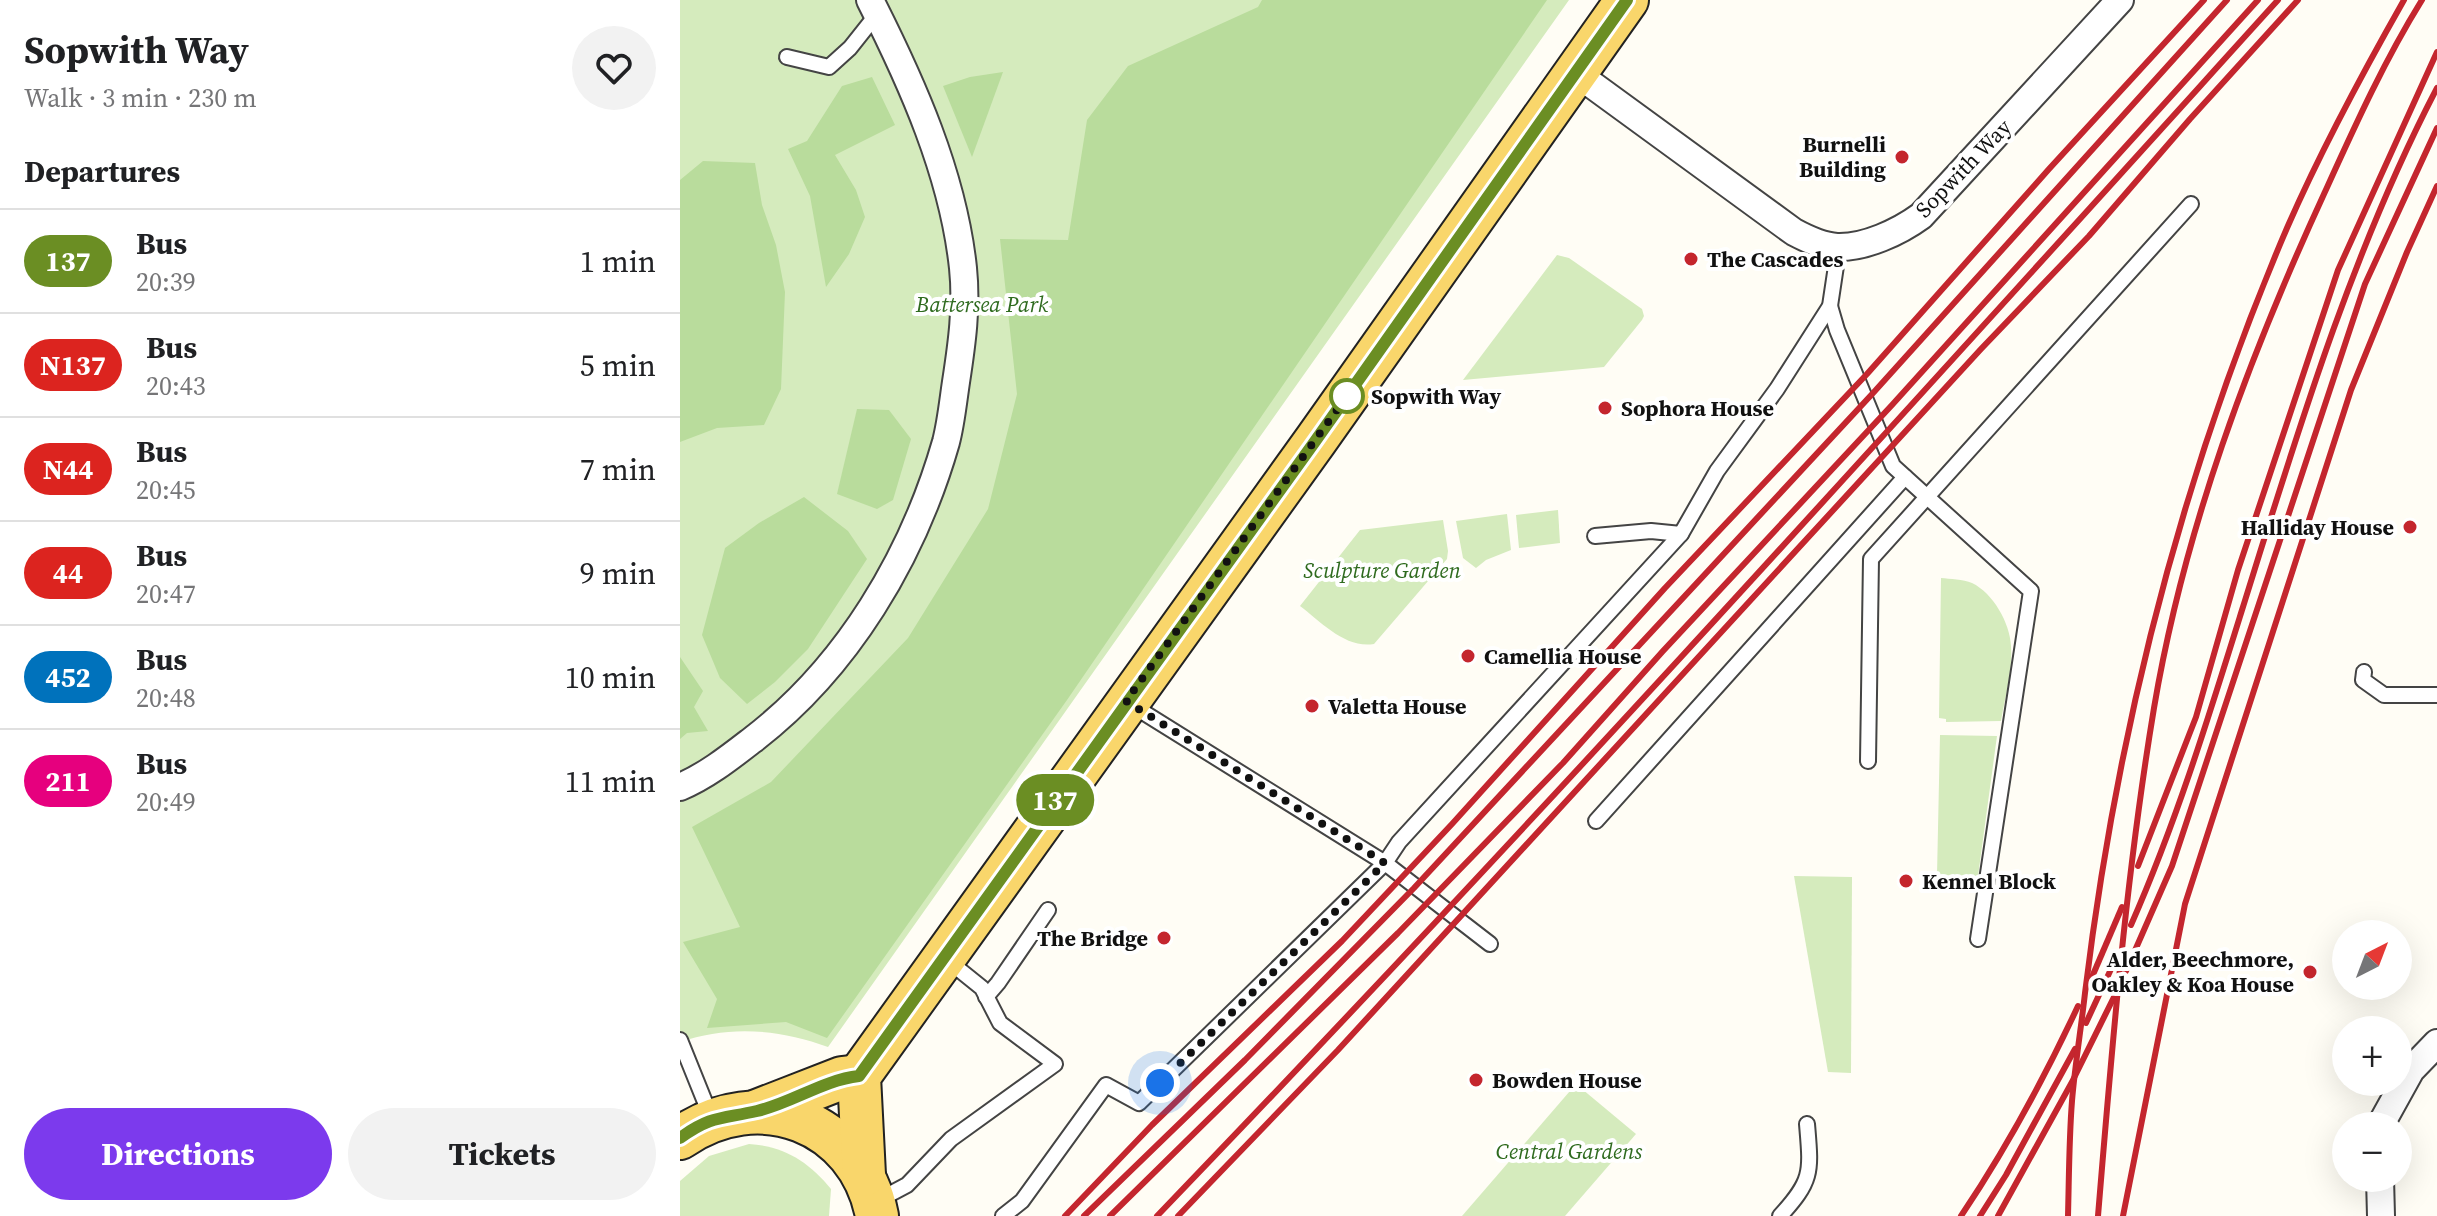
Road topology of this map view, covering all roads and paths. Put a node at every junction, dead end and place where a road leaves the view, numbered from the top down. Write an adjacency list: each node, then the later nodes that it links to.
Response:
1 (1627, 0): 5 (main road)
2 (2120, 0): 7 (street, Sopwith Way)
3 (874, 7): 4 (lane); 17 (street)
4 (787, 57)
5 (1576, 73): 7 (street); 15 (main road)
6 (2191, 204): 10 (lane)
7 (1836, 247): 8 (lane)
8 (1830, 306): 9 (lane); 11 (lane)
9 (1905, 477): 10 (lane); 18 (lane)
10 (1927, 496): 16 (lane); 21 (lane)
11 (1681, 534): 12 (lane); 19 (lane)
12 (1595, 536)
13 (2364, 672): 14 (lane)
14 (2437, 695)
15 (1126, 701): 19 (lane); 23 (main road)
16 (1868, 761)
17 (680, 787)
18 (1596, 821)
19 (1385, 863): 22 (lane); 34 (lane)
20 (1048, 910): 24 (lane)
21 (1978, 939)
22 (1490, 944)
23 (943, 958): 24 (lane); 27 (main road)
24 (986, 997): 33 (lane)
25 (680, 1040): 31 (lane)
26 (2437, 1043): 29 (street)
27 (859, 1076): 28 (main road); 33 (main road)
28 (757, 1111): 31 (main road); 33 (main road)
29 (2388, 1112)
30 (1807, 1124): 35 (lane)
31 (696, 1128)
32 (2380, 1192): 36 (street)
33 (872, 1198)
34 (1003, 1216)
35 (1780, 1216)
36 (2381, 1216)

